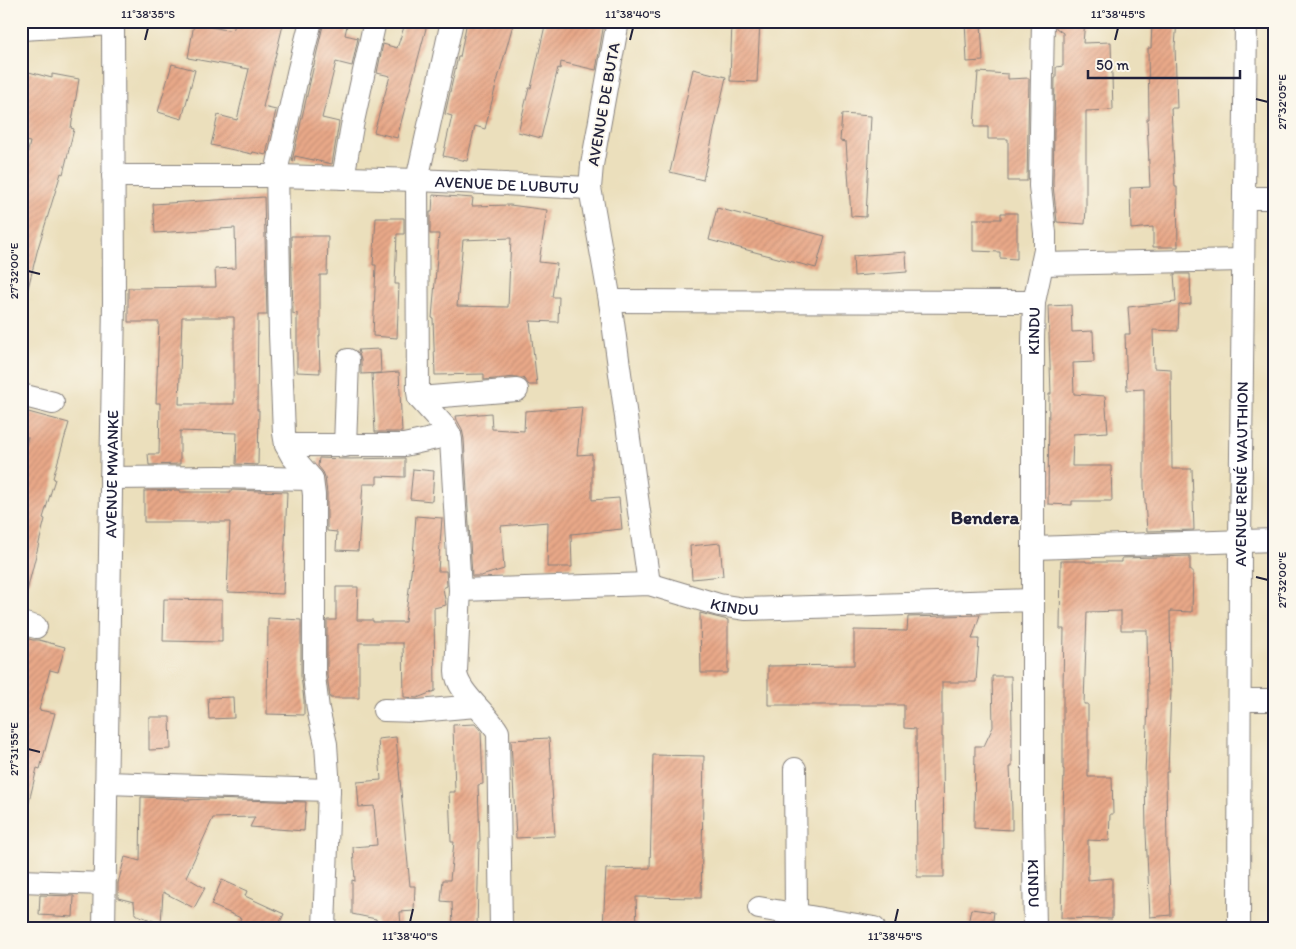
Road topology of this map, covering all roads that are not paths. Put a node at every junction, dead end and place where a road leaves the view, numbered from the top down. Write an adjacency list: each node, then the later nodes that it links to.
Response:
1 (311, 21): 10 (street)
2 (375, 21): 11 (street)
3 (452, 21): 12 (street)
4 (618, 21): 13 (street, AVENUE DE BUTA)
5 (1043, 21): 17 (street, KINDU)
6 (1246, 21): 14 (street, AVENUE RENÉ WAUTHION)
7 (113, 22): 8 (street); 9 (street, AVENUE MWANKE)
8 (21, 29)
9 (113, 176): 10 (street, AVENUE DE LUBUTU); 28 (street, AVENUE MWANKE)
10 (278, 176): 11 (street, AVENUE DE LUBUTU); 26 (street)
11 (344, 178): 12 (street, AVENUE DE LUBUTU)
12 (417, 180): 13 (street, AVENUE DE LUBUTU); 23 (street)
13 (590, 188): 18 (street, AVENUE DE LUBUTU)
14 (1244, 198): 15 (street); 16 (street, AVENUE RENÉ WAUTHION)
15 (1275, 198)
16 (1243, 260): 17 (street); 31 (street, AVENUE RENÉ WAUTHION)
17 (1042, 264): 19 (street, KINDU)
18 (610, 301): 19 (street); 33 (street, AVENUE DE LUBUTU)
19 (1034, 302): 32 (street, KINDU)
20 (348, 360): 27 (street)
21 (517, 390): 23 (street)
22 (21, 395): 24 (street)
23 (419, 398): 25 (street)
24 (53, 403)
25 (450, 435): 27 (street); 34 (street)
26 (286, 445): 27 (street); 29 (street)
27 (345, 446)
28 (111, 478): 29 (street); 41 (street, AVENUE MWANKE)
29 (312, 479): 42 (street)
30 (1275, 540): 31 (street)
31 (1240, 541): 32 (street); 36 (street, AVENUE RENÉ WAUTHION)
32 (1034, 548): 35 (street, KINDU)
33 (649, 584): 34 (street, KINDU); 35 (street, KINDU)
34 (460, 590): 38 (street)
35 (1033, 600): 51 (street, KINDU)
36 (1240, 700): 37 (street); 52 (street, AVENUE RENÉ WAUTHION)
37 (1275, 700)
38 (476, 706): 39 (street); 49 (street)
39 (384, 710)
40 (795, 769): 46 (street)
41 (106, 783): 42 (street); 44 (street, AVENUE MWANKE)
42 (329, 790): 48 (street)
43 (21, 882): 44 (street)
44 (104, 884): 47 (street, AVENUE MWANKE)
45 (759, 908): 46 (street)
46 (804, 920): 50 (street)
47 (104, 928)
48 (324, 928)
49 (501, 928)
50 (874, 928)
51 (1035, 928)
52 (1239, 928)

